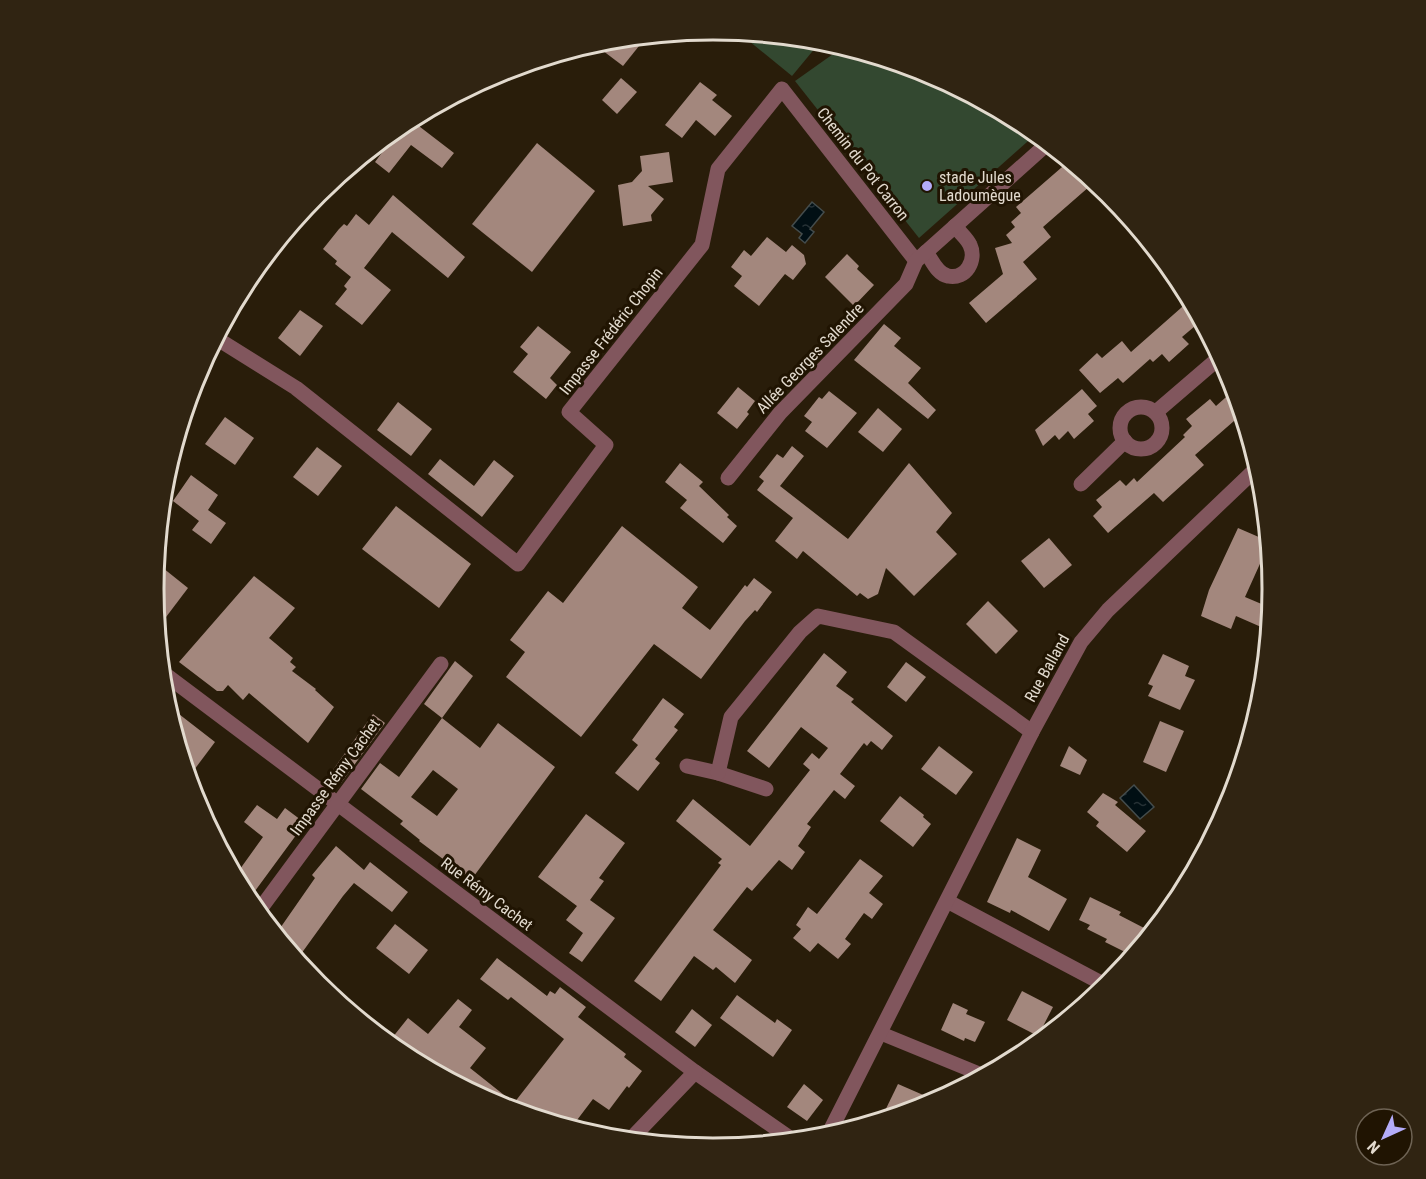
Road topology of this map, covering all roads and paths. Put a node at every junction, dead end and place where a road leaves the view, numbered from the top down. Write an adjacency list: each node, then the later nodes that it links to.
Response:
1 (782, 89): 4 (street, Chemin du Pot Carron); 5 (street, Impasse Frédéric Chopin)
2 (1041, 150): 3 (street)
3 (955, 226): 4 (street); 4 (street, Chemin du Pot Carron)
4 (921, 256): 10 (street, Allée Georges Salendre)
5 (223, 343)
6 (1213, 363): 7 (street)
7 (1156, 412): 8 (street); 8 (street)
8 (1125, 441): 11 (street)
9 (1249, 475): 14 (street, Rue Balland)
10 (728, 478)
11 (1081, 484)
12 (441, 664): 18 (street, Impasse Rémy Cachet)
13 (172, 680): 18 (street, Rue Rémy Cachet)
14 (1032, 732): 16 (street); 19 (street, Rue Balland)
15 (687, 766): 16 (street)
16 (718, 773): 17 (street)
17 (766, 789)
18 (338, 804): 20 (street, Impasse Rémy Cachet); 23 (street, Rue Rémy Cachet)
19 (947, 901): 21 (street); 22 (street, Rue Balland)
20 (264, 905)
21 (1098, 981)
22 (880, 1033): 24 (lane); 25 (street, Rue Balland)
23 (694, 1072): 26 (street); 27 (street, Rue Rémy Cachet)
24 (974, 1072)
25 (833, 1125)
26 (636, 1133)
27 (784, 1134)

